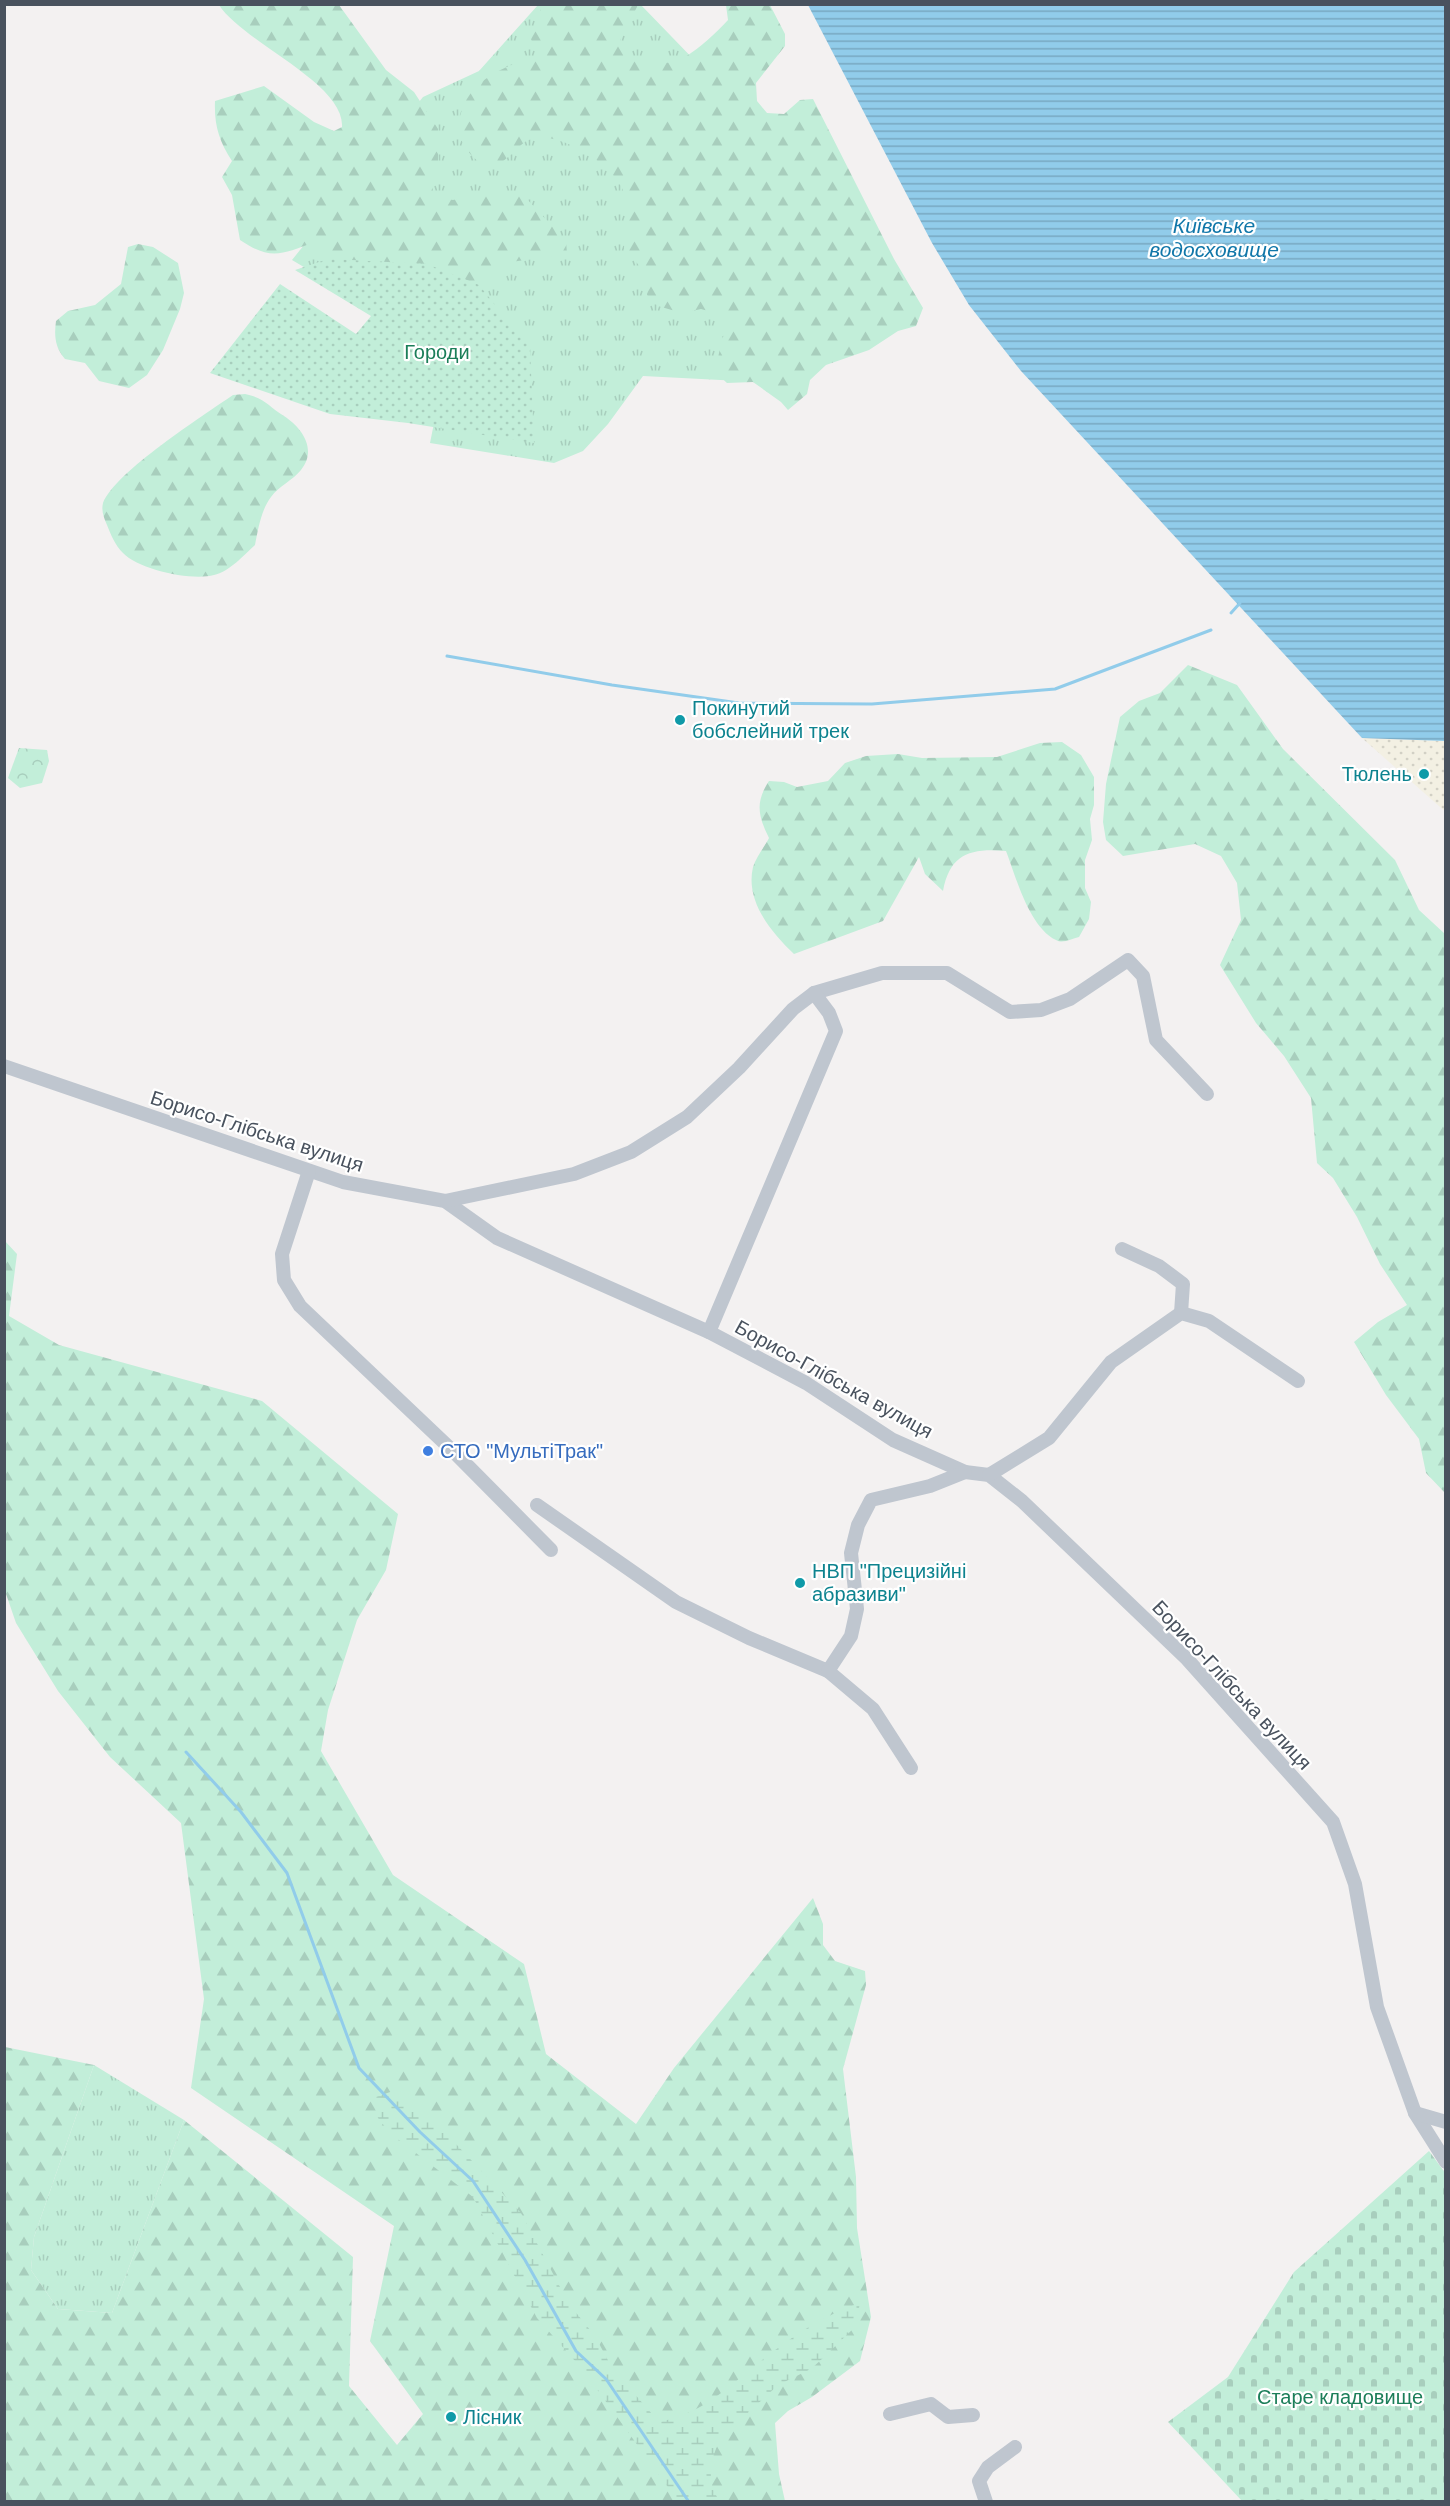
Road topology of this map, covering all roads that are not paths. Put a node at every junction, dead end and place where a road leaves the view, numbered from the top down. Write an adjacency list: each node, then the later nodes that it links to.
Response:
1 (814, 993): 3 (street); 5 (street); 8 (street)
2 (4, 1066): 4 (street, Борисо-Глібська вулиця)
3 (1207, 1094)
4 (309, 1172): 5 (street, Борисо-Глібська вулиця); 13 (street)
5 (445, 1201): 8 (street, Борисо-Глібська вулиця)
6 (1122, 1249): 7 (street)
7 (1180, 1313): 9 (street); 11 (street)
8 (710, 1332): 10 (street, Борисо-Глібська вулиця)
9 (1298, 1381)
10 (965, 1472): 11 (street, Борисо-Глібська вулиця); 14 (street)
11 (989, 1475): 16 (street, Борисо-Глібська вулиця)
12 (537, 1505): 14 (street)
13 (551, 1550)
14 (828, 1671): 15 (street)
15 (911, 1768)
16 (1414, 2114): 17 (street); 18 (street, Борисо-Глібська вулиця)
17 (1446, 2122)
18 (1446, 2162)
19 (890, 2414): 20 (street)
20 (973, 2415)
21 (1015, 2447): 22 (street)
22 (986, 2502)

